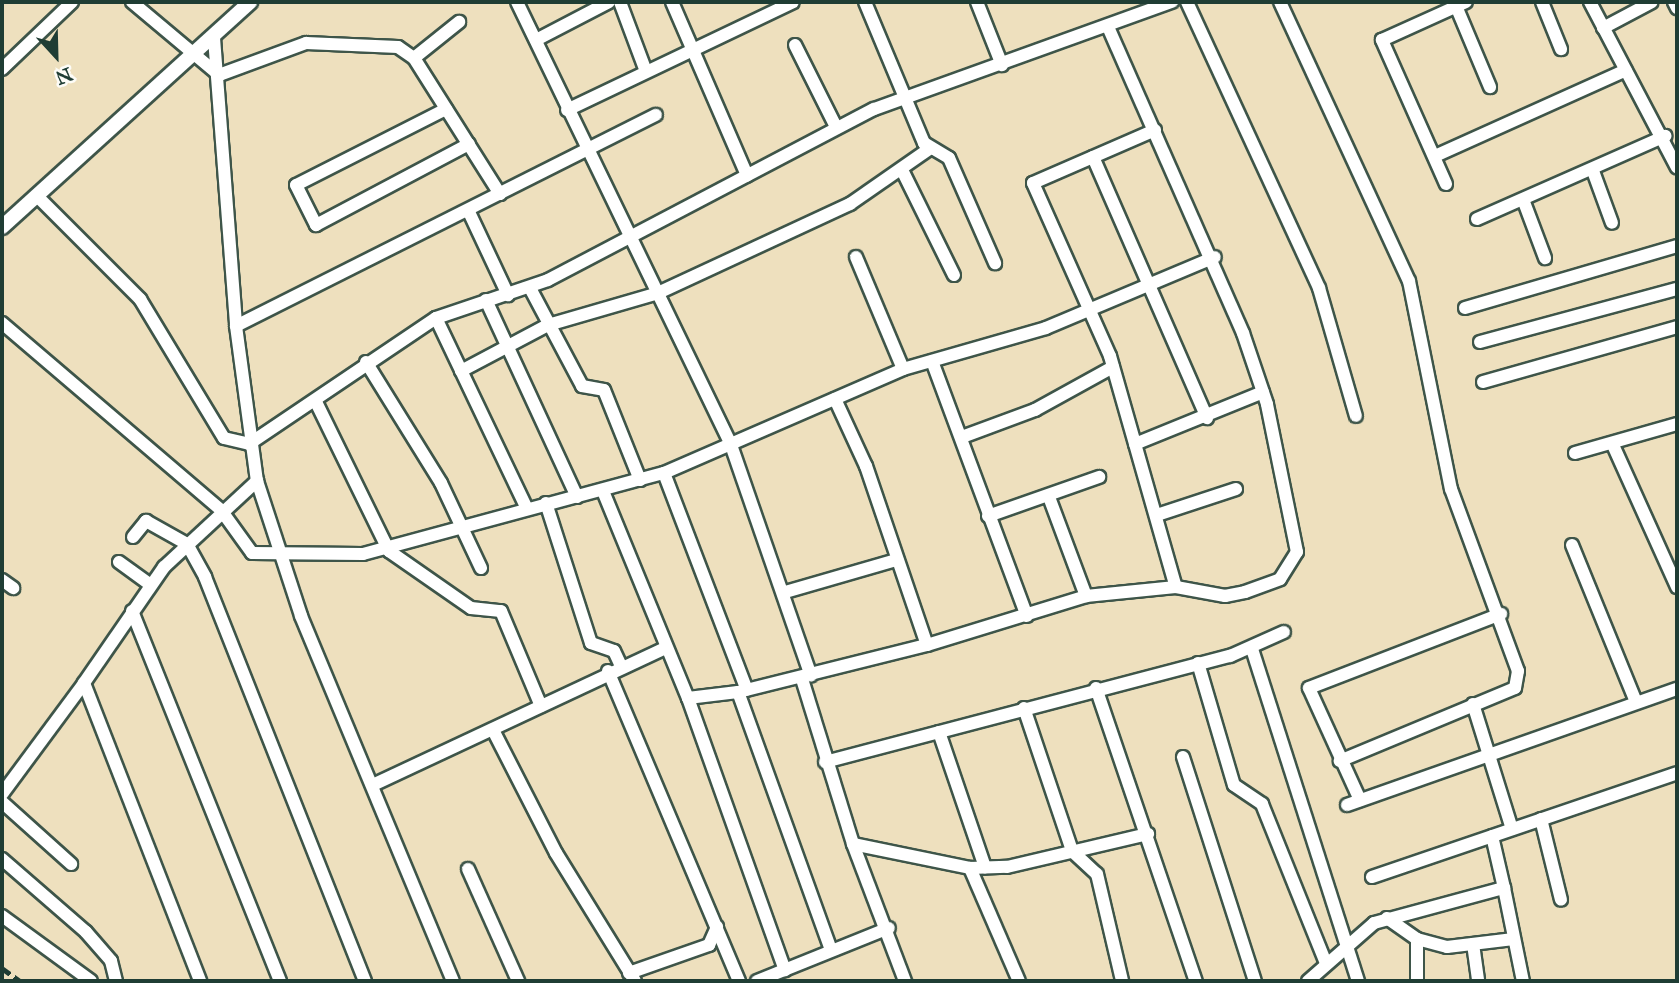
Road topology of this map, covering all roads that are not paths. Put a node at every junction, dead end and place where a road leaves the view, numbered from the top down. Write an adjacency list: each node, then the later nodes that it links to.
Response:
1 (72, 2): 31 (street)
2 (132, 2): 28 (street)
3 (250, 2): 23 (street)
4 (517, 2): 24 (street)
5 (608, 2): 24 (street)
6 (620, 2): 32 (street)
7 (672, 2): 27 (street)
8 (793, 2): 27 (street)
9 (865, 2): 36 (street)
10 (977, 2): 30 (street)
11 (1172, 2): 21 (street)
12 (1187, 2): 91 (street)
13 (1280, 2): 130 (street)
14 (1542, 2): 26 (street)
15 (1590, 2): 22 (street)
16 (1652, 2): 22 (street)
17 (1674, 2): 19 (street)
18 (1461, 4): 35 (street); 46 (street)
19 (1677, 8)
20 (459, 22): 29 (street)
21 (1108, 27): 30 (street); 41 (street)
22 (1603, 27): 33 (street)
23 (214, 38): 28 (street); 34 (street)
24 (536, 40): 38 (street)
25 (795, 45): 40 (street)
26 (1562, 49)
27 (693, 50): 32 (street); 51 (street)
28 (193, 58): 34 (street); 54 (street)
29 (414, 58): 34 (street); 37 (street)
30 (1002, 65): 36 (street)
31 (2, 69)
32 (645, 69): 38 (street)
33 (1626, 70): 42 (street); 46 (street)
34 (219, 75): 78 (street)
35 (1490, 87)
36 (904, 96): 40 (street); 45 (street)
37 (446, 109): 43 (street); 43 (street)
38 (567, 110): 44 (street)
39 (656, 115): 44 (street)
40 (836, 127): 51 (street)
41 (1155, 130): 47 (street); 63 (street)
42 (1665, 136): 48 (street); 50 (street)
43 (468, 144): 53 (street)
44 (585, 149): 53 (street); 60 (street)
45 (929, 149): 49 (street); 65 (street)
46 (1435, 156): 52 (street)
47 (1093, 158): 67 (street); 74 (street)
48 (1677, 168)
49 (903, 172): 66 (street); 70 (street)
50 (1593, 172): 55 (street); 58 (street)
51 (747, 174): 60 (street)
52 (1446, 184)
53 (500, 194): 56 (street)
54 (37, 196): 59 (street); 95 (street)
55 (1524, 202): 57 (street); 64 (street)
56 (469, 212): 71 (street); 78 (street)
57 (1477, 219)
58 (1612, 223)
59 (2, 227)
60 (631, 238): 68 (street); 70 (street)
61 (1677, 246): 73 (street)
62 (856, 257): 85 (street)
63 (1215, 257): 67 (street); 88 (street)
64 (1545, 258)
65 (995, 263)
66 (954, 275)
67 (1148, 284): 74 (street); 92 (street)
68 (530, 288): 71 (street); 77 (street)
69 (1677, 289): 80 (street)
70 (658, 293): 77 (street); 97 (street)
71 (508, 295): 72 (street)
72 (486, 300): 75 (street); 81 (street)
73 (1465, 308)
74 (1088, 309): 82 (street); 84 (street)
75 (436, 318): 83 (street); 86 (street)
76 (2, 323): 110 (street)
77 (548, 325): 81 (street); 102 (street)
78 (236, 326): 95 (street)
79 (1677, 327): 87 (street)
80 (1480, 342)
81 (509, 350): 86 (street); 106 (street)
82 (932, 361): 85 (street); 94 (street)
83 (366, 362): 90 (street); 113 (street)
84 (1113, 367): 94 (street); 96 (street)
85 (904, 369): 89 (street)
86 (461, 371): 109 (street)
87 (1483, 382)
88 (1263, 392): 92 (street); 124 (street)
89 (835, 399): 97 (street); 119 (street)
90 (317, 404): 95 (street); 117 (street)
91 (1356, 416)
92 (1207, 418): 96 (street)
93 (1677, 424): 98 (street)
94 (962, 437): 112 (street)
95 (249, 444): 103 (street)
96 (1135, 444): 111 (street)
97 (731, 445): 100 (street); 127 (street)
98 (1614, 445): 99 (street); 125 (street)
99 (1575, 453)
100 (664, 473): 102 (street); 143 (street)
101 (1099, 478): 107 (street)
102 (640, 480): 105 (street)
103 (257, 481): 110 (street); 118 (street)
104 (1236, 489): 111 (street)
105 (603, 491): 106 (street); 134 (street)
106 (577, 497): 108 (street)
107 (1049, 497): 112 (street); 128 (street)
108 (546, 503): 109 (street); 137 (street)
109 (526, 507): 113 (street)
110 (221, 510): 115 (street); 118 (street)
111 (1160, 514): 124 (street)
112 (988, 516): 131 (street)
113 (462, 529): 117 (street); 121 (street)
114 (132, 537): 115 (street)
115 (187, 544): 123 (street); 191 (street)
116 (1572, 545): 145 (street)
117 (389, 551): 118 (street); 147 (street)
118 (281, 555): 156 (street)
119 (896, 560): 127 (street); 133 (street)
120 (119, 562): 123 (street)
121 (481, 568)
122 (2, 580): 126 (street)
123 (151, 585): 129 (street)
124 (1176, 587): 128 (street)
125 (1677, 587)
126 (13, 589)
127 (785, 592): 139 (street)
128 (1086, 596): 131 (street)
129 (132, 611): 140 (street); 190 (street)
130 (1501, 614): 146 (street); 153 (street)
131 (1027, 616): 133 (street)
132 (1284, 632): 135 (street)
133 (926, 645): 139 (street)
134 (665, 648): 137 (street); 144 (street)
135 (1252, 649): 136 (street); 181 (street)
136 (1198, 663): 141 (street); 184 (street)
137 (621, 666): 138 (street)
138 (608, 671): 147 (street); 177 (street)
139 (807, 677): 143 (street); 154 (street)
140 (83, 683): 157 (street); 189 (street)
141 (1096, 688): 148 (street); 163 (street)
142 (1677, 690): 145 (street)
143 (743, 691): 144 (street); 183 (street)
144 (688, 698): 185 (street)
145 (1636, 702): 151 (street)
146 (1473, 704): 151 (street); 153 (street)
147 (541, 706): 149 (street)
148 (1024, 708): 150 (street); 166 (street)
149 (493, 730): 156 (street); 186 (street)
150 (939, 732): 154 (street); 169 (street)
151 (1489, 752): 158 (street); 162 (street)
152 (1183, 757): 200 (street)
153 (1340, 761): 158 (street)
154 (825, 762): 165 (street)
155 (1677, 773): 161 (street)
156 (375, 783): 192 (street)
157 (4, 787)
158 (1360, 800): 160 (street)
159 (2, 802): 168 (street)
160 (1347, 805)
161 (1541, 819): 162 (street); 174 (street)
162 (1512, 830): 164 (street)
163 (1148, 834): 166 (street); 199 (street)
164 (1492, 836): 172 (street); 173 (street)
165 (853, 844): 170 (street); 178 (street)
166 (1072, 851): 169 (street); 198 (street)
167 (2, 859): 188 (street)
168 (71, 864)
169 (985, 867): 170 (street)
170 (970, 868): 197 (street)
171 (468, 869): 193 (street)
172 (1372, 877)
173 (1504, 888): 176 (street); 180 (street)
174 (1561, 900)
175 (2, 916): 187 (street)
176 (1387, 918): 179 (street); 181 (street)
177 (717, 927): 186 (street); 194 (street)
178 (889, 928): 183 (street); 196 (street)
179 (1417, 939): 182 (street); 203 (street)
180 (1514, 939): 182 (street); 205 (street)
181 (1348, 941): 184 (street); 202 (street)
182 (1474, 944): 204 (street)
183 (831, 950): 185 (street)
184 (1326, 963): 201 (street)
185 (785, 970): 195 (street)
186 (632, 977)
187 (91, 981)
188 (116, 981)
189 (200, 981)
190 (280, 981)
191 (365, 981)
192 (453, 981)
193 (518, 981)
194 (739, 981)
195 (757, 981)
196 (905, 981)
197 (1019, 981)
198 (1122, 981)
199 (1196, 981)
200 (1255, 981)
201 (1308, 981)
202 (1358, 981)
203 (1417, 981)
204 (1478, 981)
205 (1522, 981)

